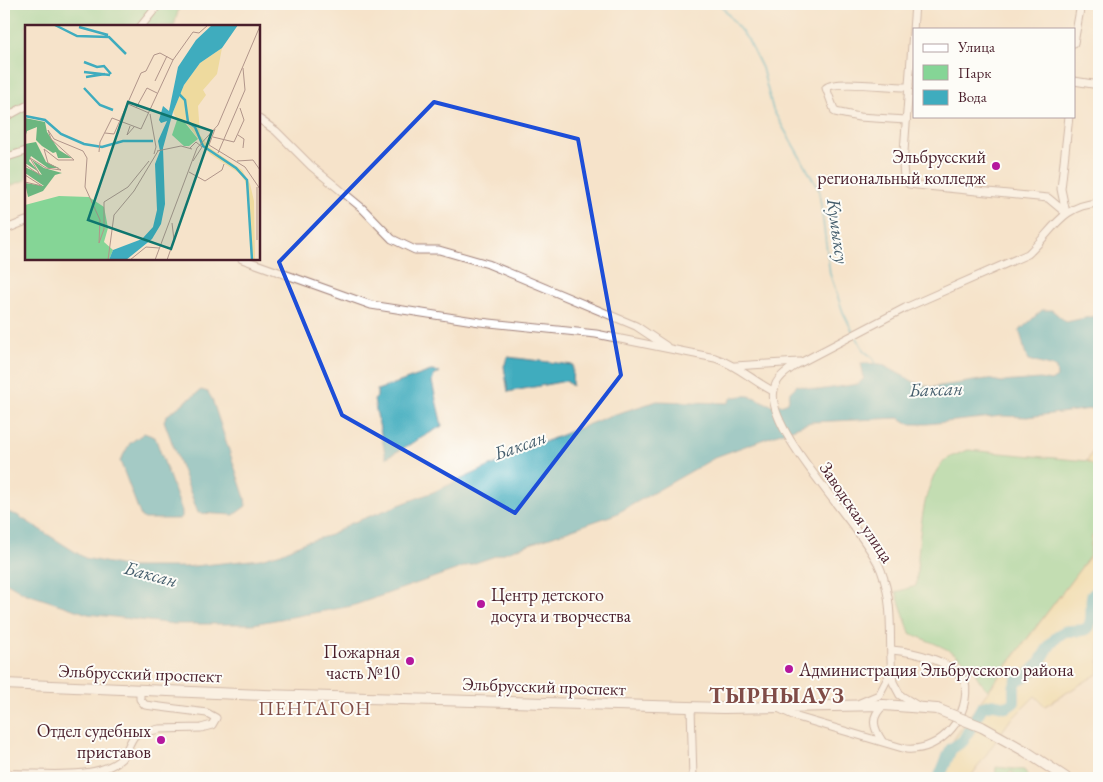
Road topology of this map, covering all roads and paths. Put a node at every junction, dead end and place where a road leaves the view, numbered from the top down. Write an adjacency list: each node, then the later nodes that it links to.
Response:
1 (159, 4): 4 (street)
2 (915, 4): 5 (street)
3 (1081, 4): 7 (street)
4 (142, 25)
5 (913, 28)
6 (913, 32): 10 (street)
7 (1076, 32)
8 (1076, 81): 9 (street)
9 (1099, 85)
10 (909, 87): 15 (street); 15 (street)
11 (25, 107): 12 (street)
12 (4, 118)
13 (1069, 118): 19 (street)
14 (260, 120): 23 (street)
15 (906, 120): 19 (street)
16 (25, 151): 17 (street)
17 (4, 158)
18 (1099, 203): 19 (street)
19 (1066, 213): 24 (street)
20 (25, 222): 21 (street)
21 (4, 230)
22 (245, 260): 23 (street)
23 (668, 347): 25 (street)
24 (804, 361): 25 (street); 26 (street)
25 (735, 366): 26 (street)
26 (773, 395): 27 (street, Заводская улица)
27 (892, 650): 28 (street, Заводская улица); 36 (street)
28 (891, 672): 31 (street); 34 (street)
29 (4, 684): 30 (main road, Эльбрусский проспект)
30 (140, 689): 33 (main road, Эльбрусский проспект); 37 (street)
31 (855, 706): 32 (main road, Эльбрусский проспект); 35 (main road, Эльбрусский проспект)
32 (884, 706): 34 (main road, Эльбрусский проспект); 36 (street)
33 (691, 707): 35 (main road, Эльбрусский проспект); 38 (street)
34 (918, 707): 39 (main road, Эльбрусский проспект, bridge)
35 (777, 708): 36 (street)
36 (882, 741)
37 (4, 774)
38 (693, 778)
39 (1066, 778)

